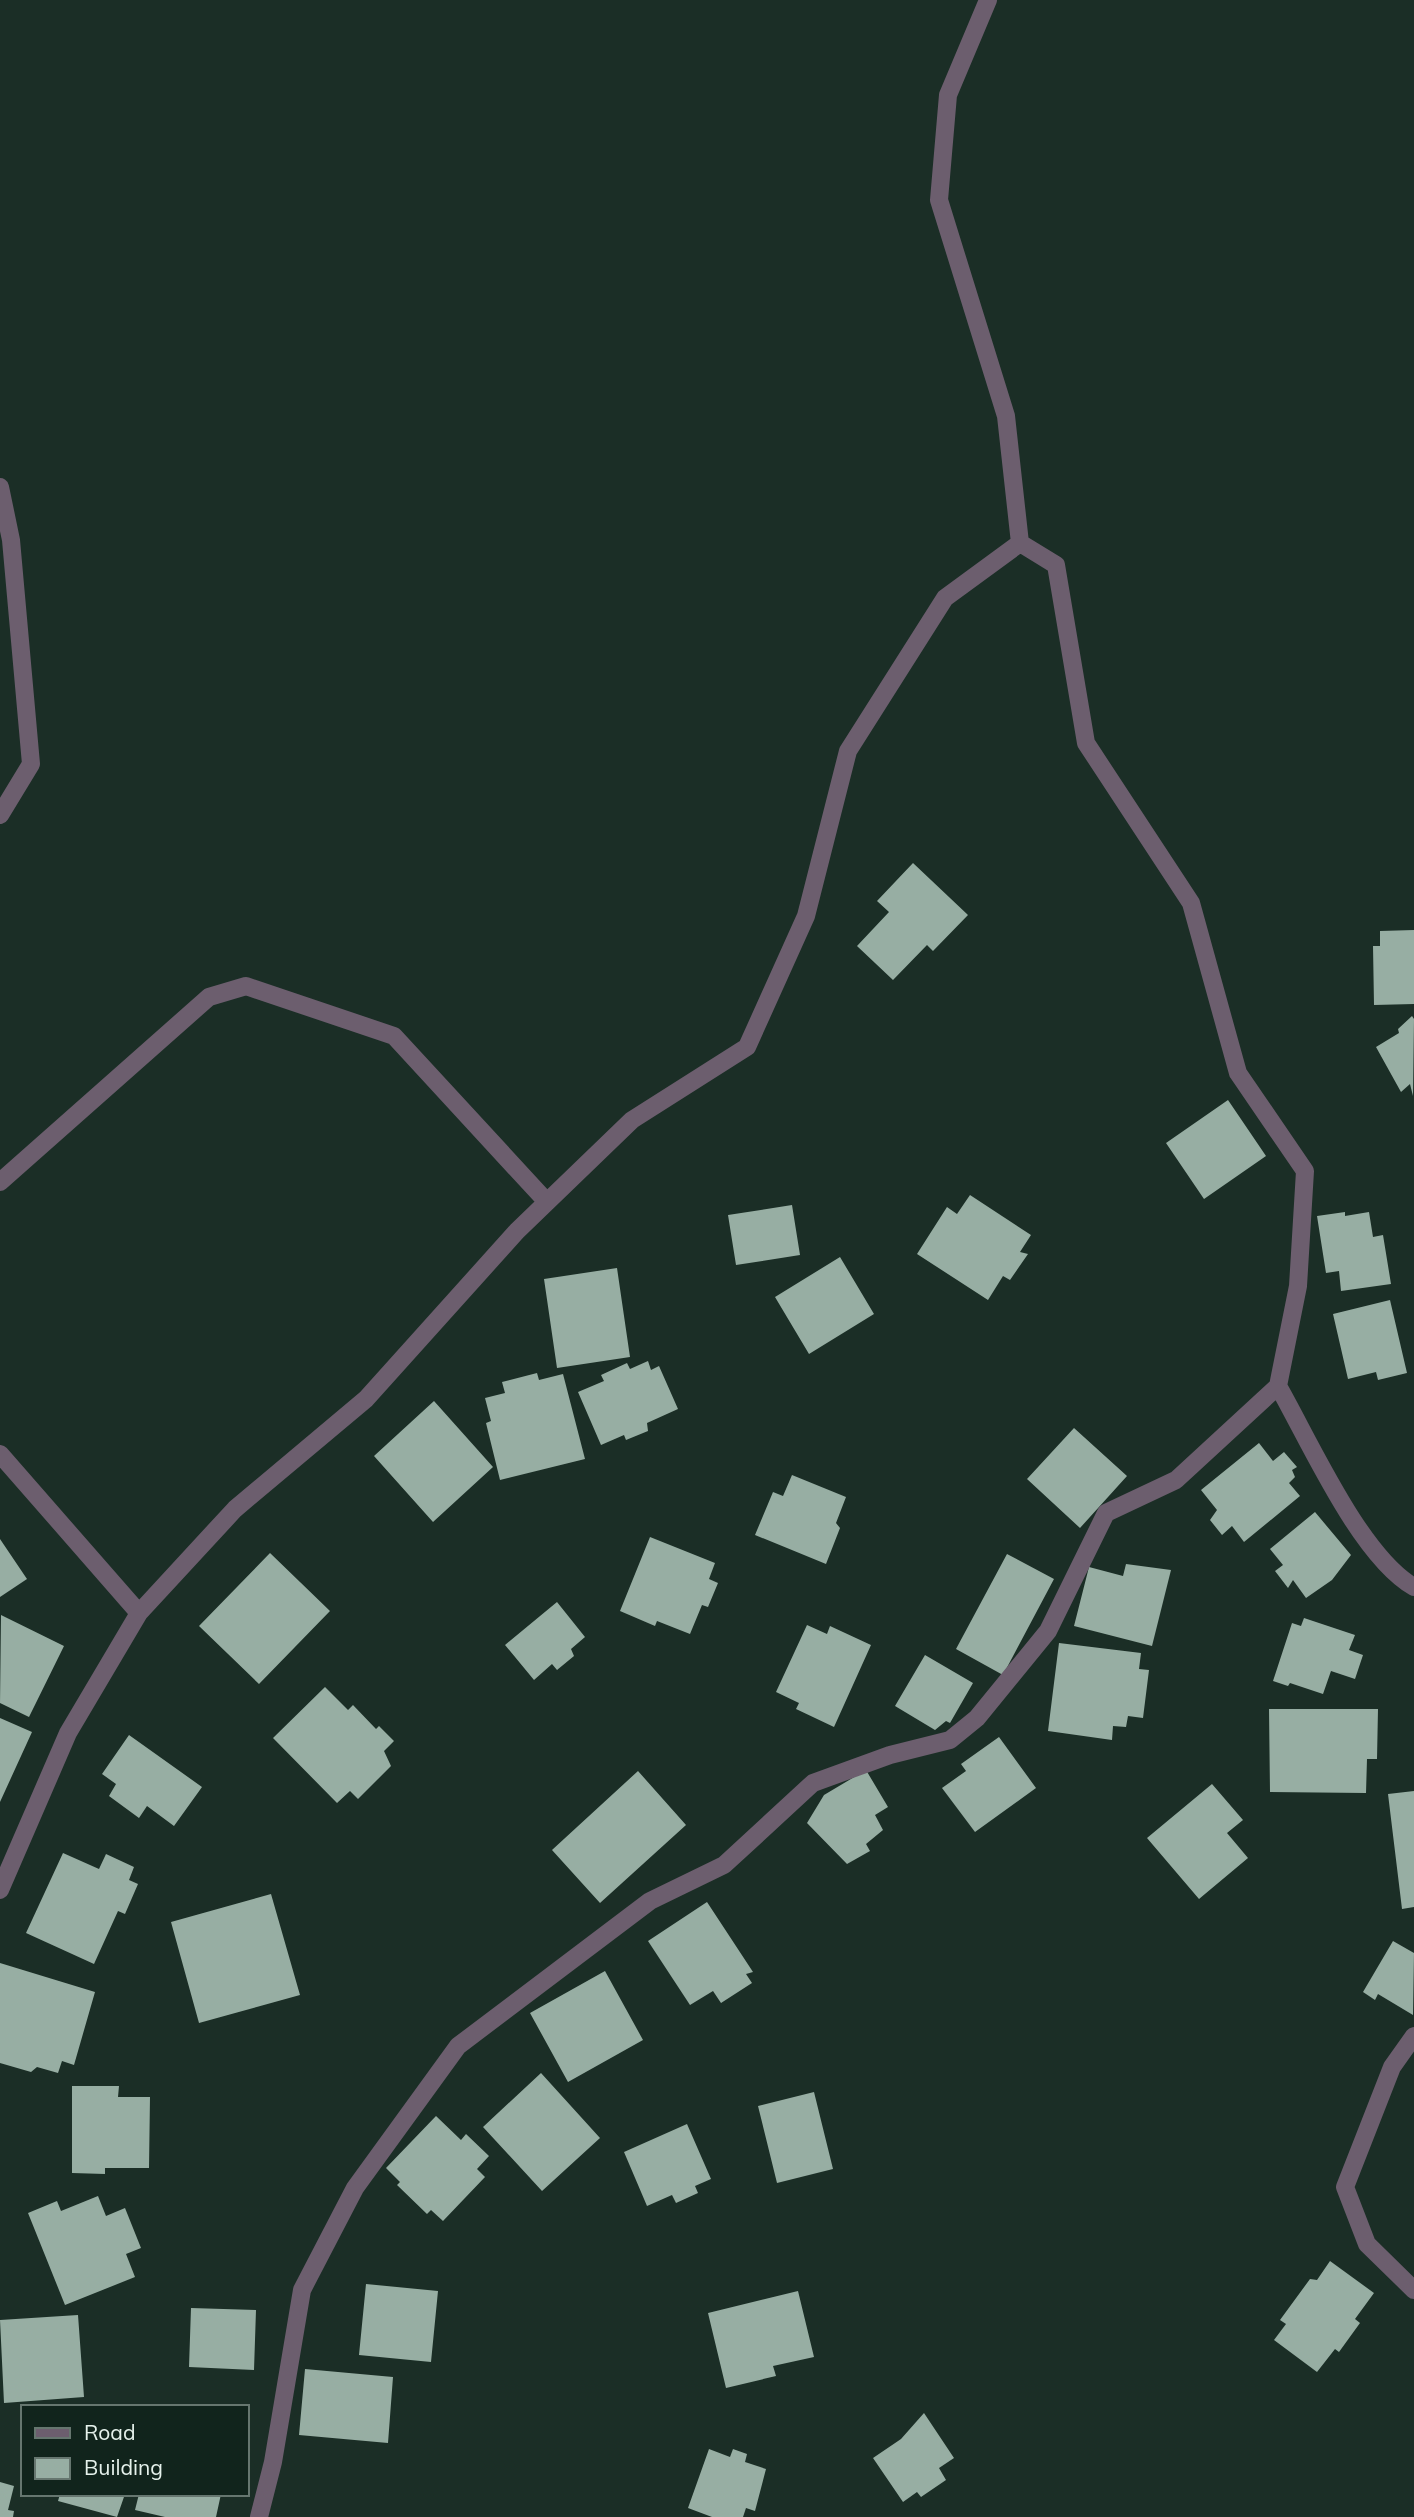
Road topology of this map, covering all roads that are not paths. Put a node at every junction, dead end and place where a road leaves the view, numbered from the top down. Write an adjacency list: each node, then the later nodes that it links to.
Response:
1 (988, 0): 3 (street)
2 (0, 487): 4 (street)
3 (1020, 543): 6 (street); 7 (street)
4 (0, 815)
5 (0, 1182): 6 (street)
6 (547, 1202): 10 (street)
7 (1279, 1386): 9 (street); 14 (street)
8 (0, 1454): 10 (street)
9 (1414, 1587)
10 (139, 1613): 11 (street)
11 (0, 1890)
12 (1414, 2036): 13 (street)
13 (1414, 2290)
14 (259, 2517)

